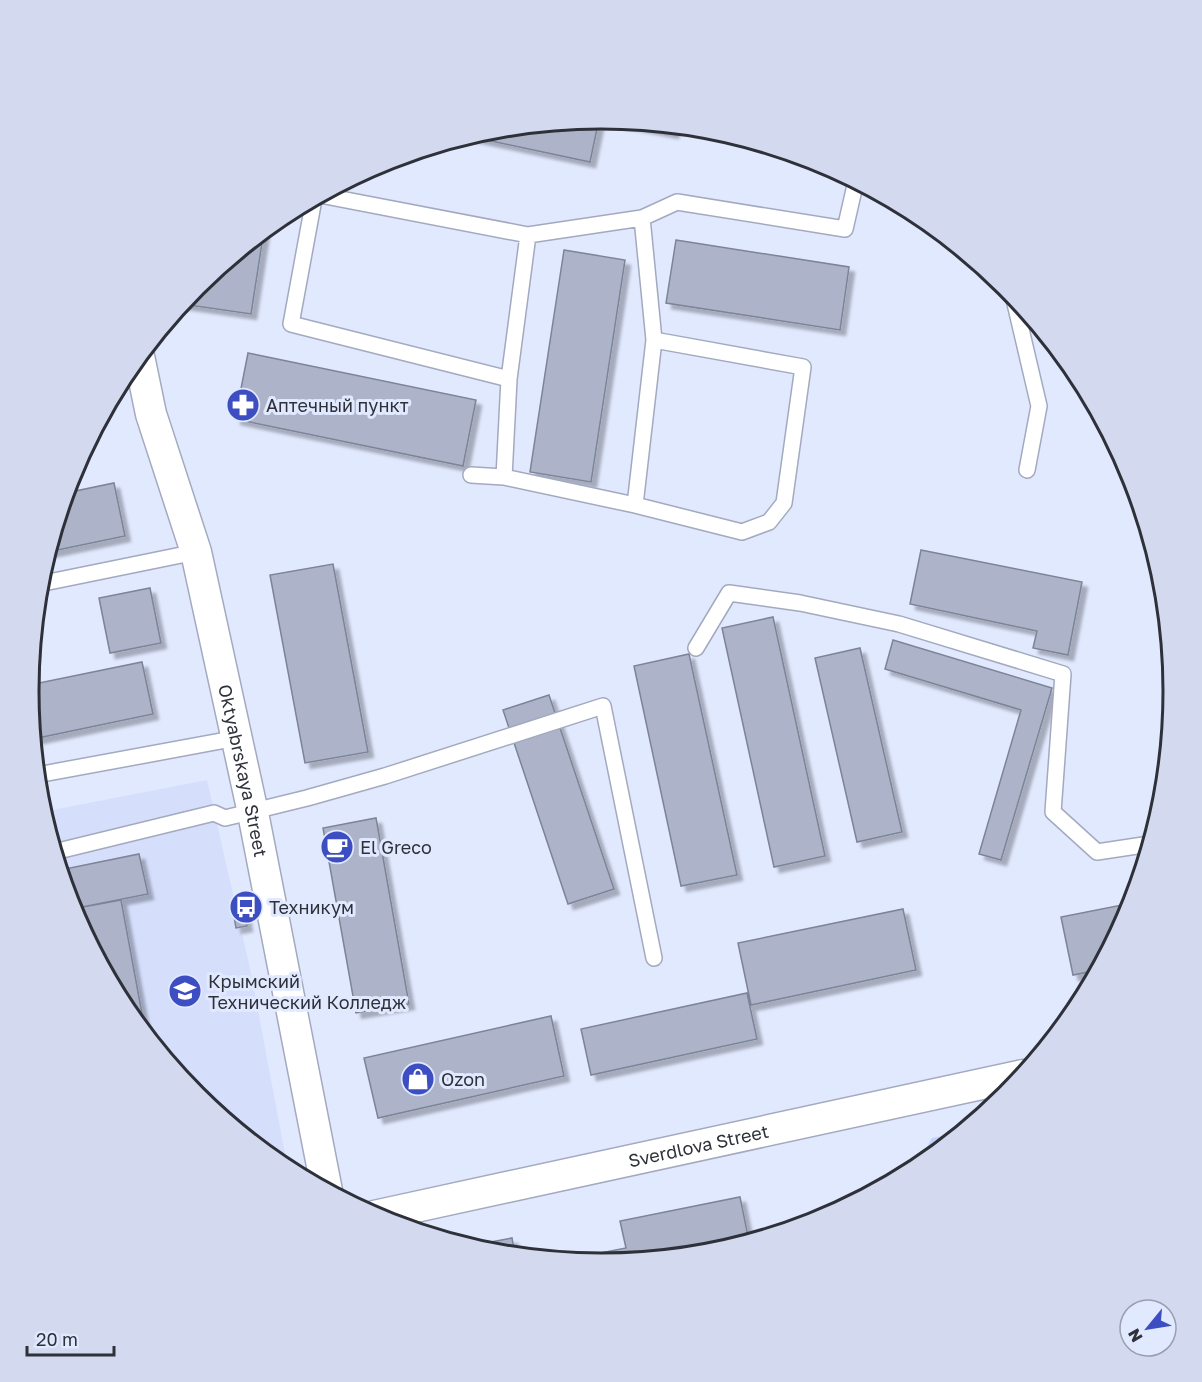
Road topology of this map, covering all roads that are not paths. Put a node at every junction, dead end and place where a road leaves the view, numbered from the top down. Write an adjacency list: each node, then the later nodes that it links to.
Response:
1 (854, 189): 4 (lane)
2 (332, 197): 5 (lane)
3 (312, 209): 9 (lane)
4 (642, 218): 5 (lane); 7 (lane)
5 (528, 235): 9 (lane)
6 (1017, 313): 10 (lane)
7 (654, 340): 13 (lane); 13 (lane)
8 (141, 370): 14 (street, Oktyabrskaya Street)
9 (509, 379): 12 (lane)
10 (1027, 470)
11 (471, 475): 12 (lane)
12 (504, 477): 13 (lane)
13 (635, 505)
14 (196, 552): 15 (lane); 17 (street, Oktyabrskaya Street)
15 (50, 582)
16 (696, 648): 20 (lane)
17 (237, 738): 18 (lane); 19 (street, Oktyabrskaya Street)
18 (46, 773)
19 (253, 813): 21 (lane); 22 (lane); 24 (street, Oktyabrskaya Street)
20 (1141, 845)
21 (62, 850)
22 (654, 958)
23 (1008, 1078): 25 (street, Sverdlova Street)
24 (325, 1181)
25 (392, 1212)

